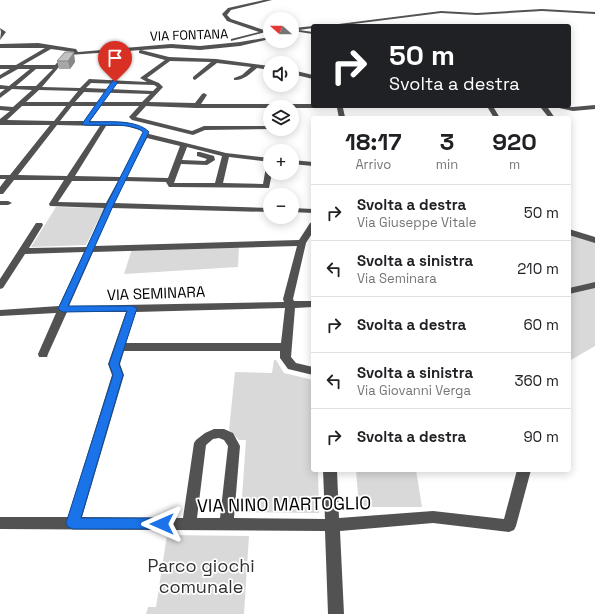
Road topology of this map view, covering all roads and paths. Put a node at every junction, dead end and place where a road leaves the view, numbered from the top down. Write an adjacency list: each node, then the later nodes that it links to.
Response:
1 (270, 0): 11 (street)
2 (461, 10): 3 (street)
3 (450, 12): 4 (street); 7 (street)
4 (574, 12): 5 (street); 6 (street)
5 (595, 13)
6 (595, 16)
7 (341, 24)
8 (311, 27): 9 (street)
9 (299, 28)
10 (0, 29): 17 (street)
11 (263, 31)
12 (263, 31): 20 (street)
13 (299, 32): 14 (street)
14 (311, 35)
15 (311, 35): 16 (street)
16 (299, 36)
17 (0, 39)
18 (263, 39): 20 (street, VIA FONTANA)
19 (0, 46): 21 (street, VIA FONTANA)
20 (172, 46): 22 (street, VIA FONTANA)
21 (50, 47): 23 (street, VIA FONTANA); 28 (street)
22 (128, 49): 23 (street, VIA FONTANA); 24 (street)
23 (69, 52): 30 (street)
24 (169, 58): 25 (street); 45 (street)
25 (216, 61): 26 (street); 35 (street)
26 (256, 66): 31 (street); 36 (street)
27 (0, 67): 28 (street)
28 (16, 67): 29 (street); 33 (street)
29 (35, 67): 30 (street); 40 (street)
30 (56, 67): 41 (street)
31 (263, 67)
32 (299, 74): 34 (street)
33 (0, 77)
34 (311, 77)
35 (195, 78)
36 (236, 79)
37 (115, 82): 38 (street); 42 (street); 43 (street)
38 (133, 82): 44 (street); 45 (street)
39 (0, 87): 40 (street)
40 (10, 88): 41 (street); 47 (street)
41 (37, 89): 42 (street); 48 (street)
42 (80, 90): 43 (street); 49 (street)
43 (108, 91): 44 (street); 51 (street)
44 (126, 92): 45 (street); 52 (street)
45 (150, 95): 50 (street)
46 (204, 95): 53 (street)
47 (0, 96)
48 (20, 104): 49 (street); 58 (street)
49 (69, 104): 51 (street); 60 (street)
50 (143, 104): 52 (street); 53 (street); 63 (street)
51 (98, 105): 52 (street); 61 (street)
52 (118, 105)
53 (196, 106): 54 (street)
54 (311, 106)
55 (595, 107): 57 (street)
56 (0, 108): 58 (street)
57 (568, 108)
58 (15, 109): 59 (street)
59 (1, 123): 60 (street)
60 (54, 123): 61 (street); 72 (street)
61 (85, 124): 62 (street)
62 (104, 124): 64 (street); 73 (street)
63 (263, 128)
64 (145, 135): 65 (street); 74 (street)
65 (184, 147): 66 (street); 68 (street); 68 (street)
66 (226, 155): 67 (street); 77 (street)
67 (263, 159)
68 (178, 162): 75 (street)
69 (299, 163): 70 (street)
70 (311, 164)
71 (0, 177): 72 (street)
72 (12, 177): 73 (street); 78 (street)
73 (70, 178): 74 (street); 79 (street)
74 (122, 179): 75 (street); 79 (street)
75 (171, 180): 77 (street)
76 (267, 180): 77 (street)
77 (218, 186)
78 (0, 192)
79 (109, 206): 80 (street); 88 (street)
80 (263, 210)
81 (299, 210): 82 (street)
82 (311, 211)
83 (39, 225): 89 (street)
84 (311, 228): 87 (street)
85 (571, 233): 86 (street)
86 (595, 240)
87 (302, 243): 88 (street); 93 (street)
88 (90, 249): 89 (street); 96 (street)
89 (23, 251): 91 (street)
90 (595, 285): 92 (street)
91 (0, 286)
92 (571, 291)
93 (290, 304): 94 (street, VIA SEMINARA); 95 (street, VIA SEMINARA); 99 (street)
94 (311, 304)
95 (132, 308): 96 (street, VIA SEMINARA); 98 (street)
96 (63, 309): 97 (street, VIA SEMINARA); 100 (street)
97 (0, 313)
98 (120, 347): 99 (street); 105 (street)
99 (286, 347): 101 (street)
100 (43, 354)
101 (311, 371)
102 (330, 472): 108 (street)
103 (524, 472): 108 (street, VIA NINO MARTOGLIO)
104 (0, 523): 105 (street, VIA NINO MARTOGLIO)
105 (73, 523): 106 (street, VIA NINO MARTOGLIO)
106 (189, 524): 107 (street, VIA NINO MARTOGLIO); 107 (street)
107 (226, 524): 108 (street, VIA NINO MARTOGLIO)
108 (332, 525): 109 (street)
109 (336, 614)

